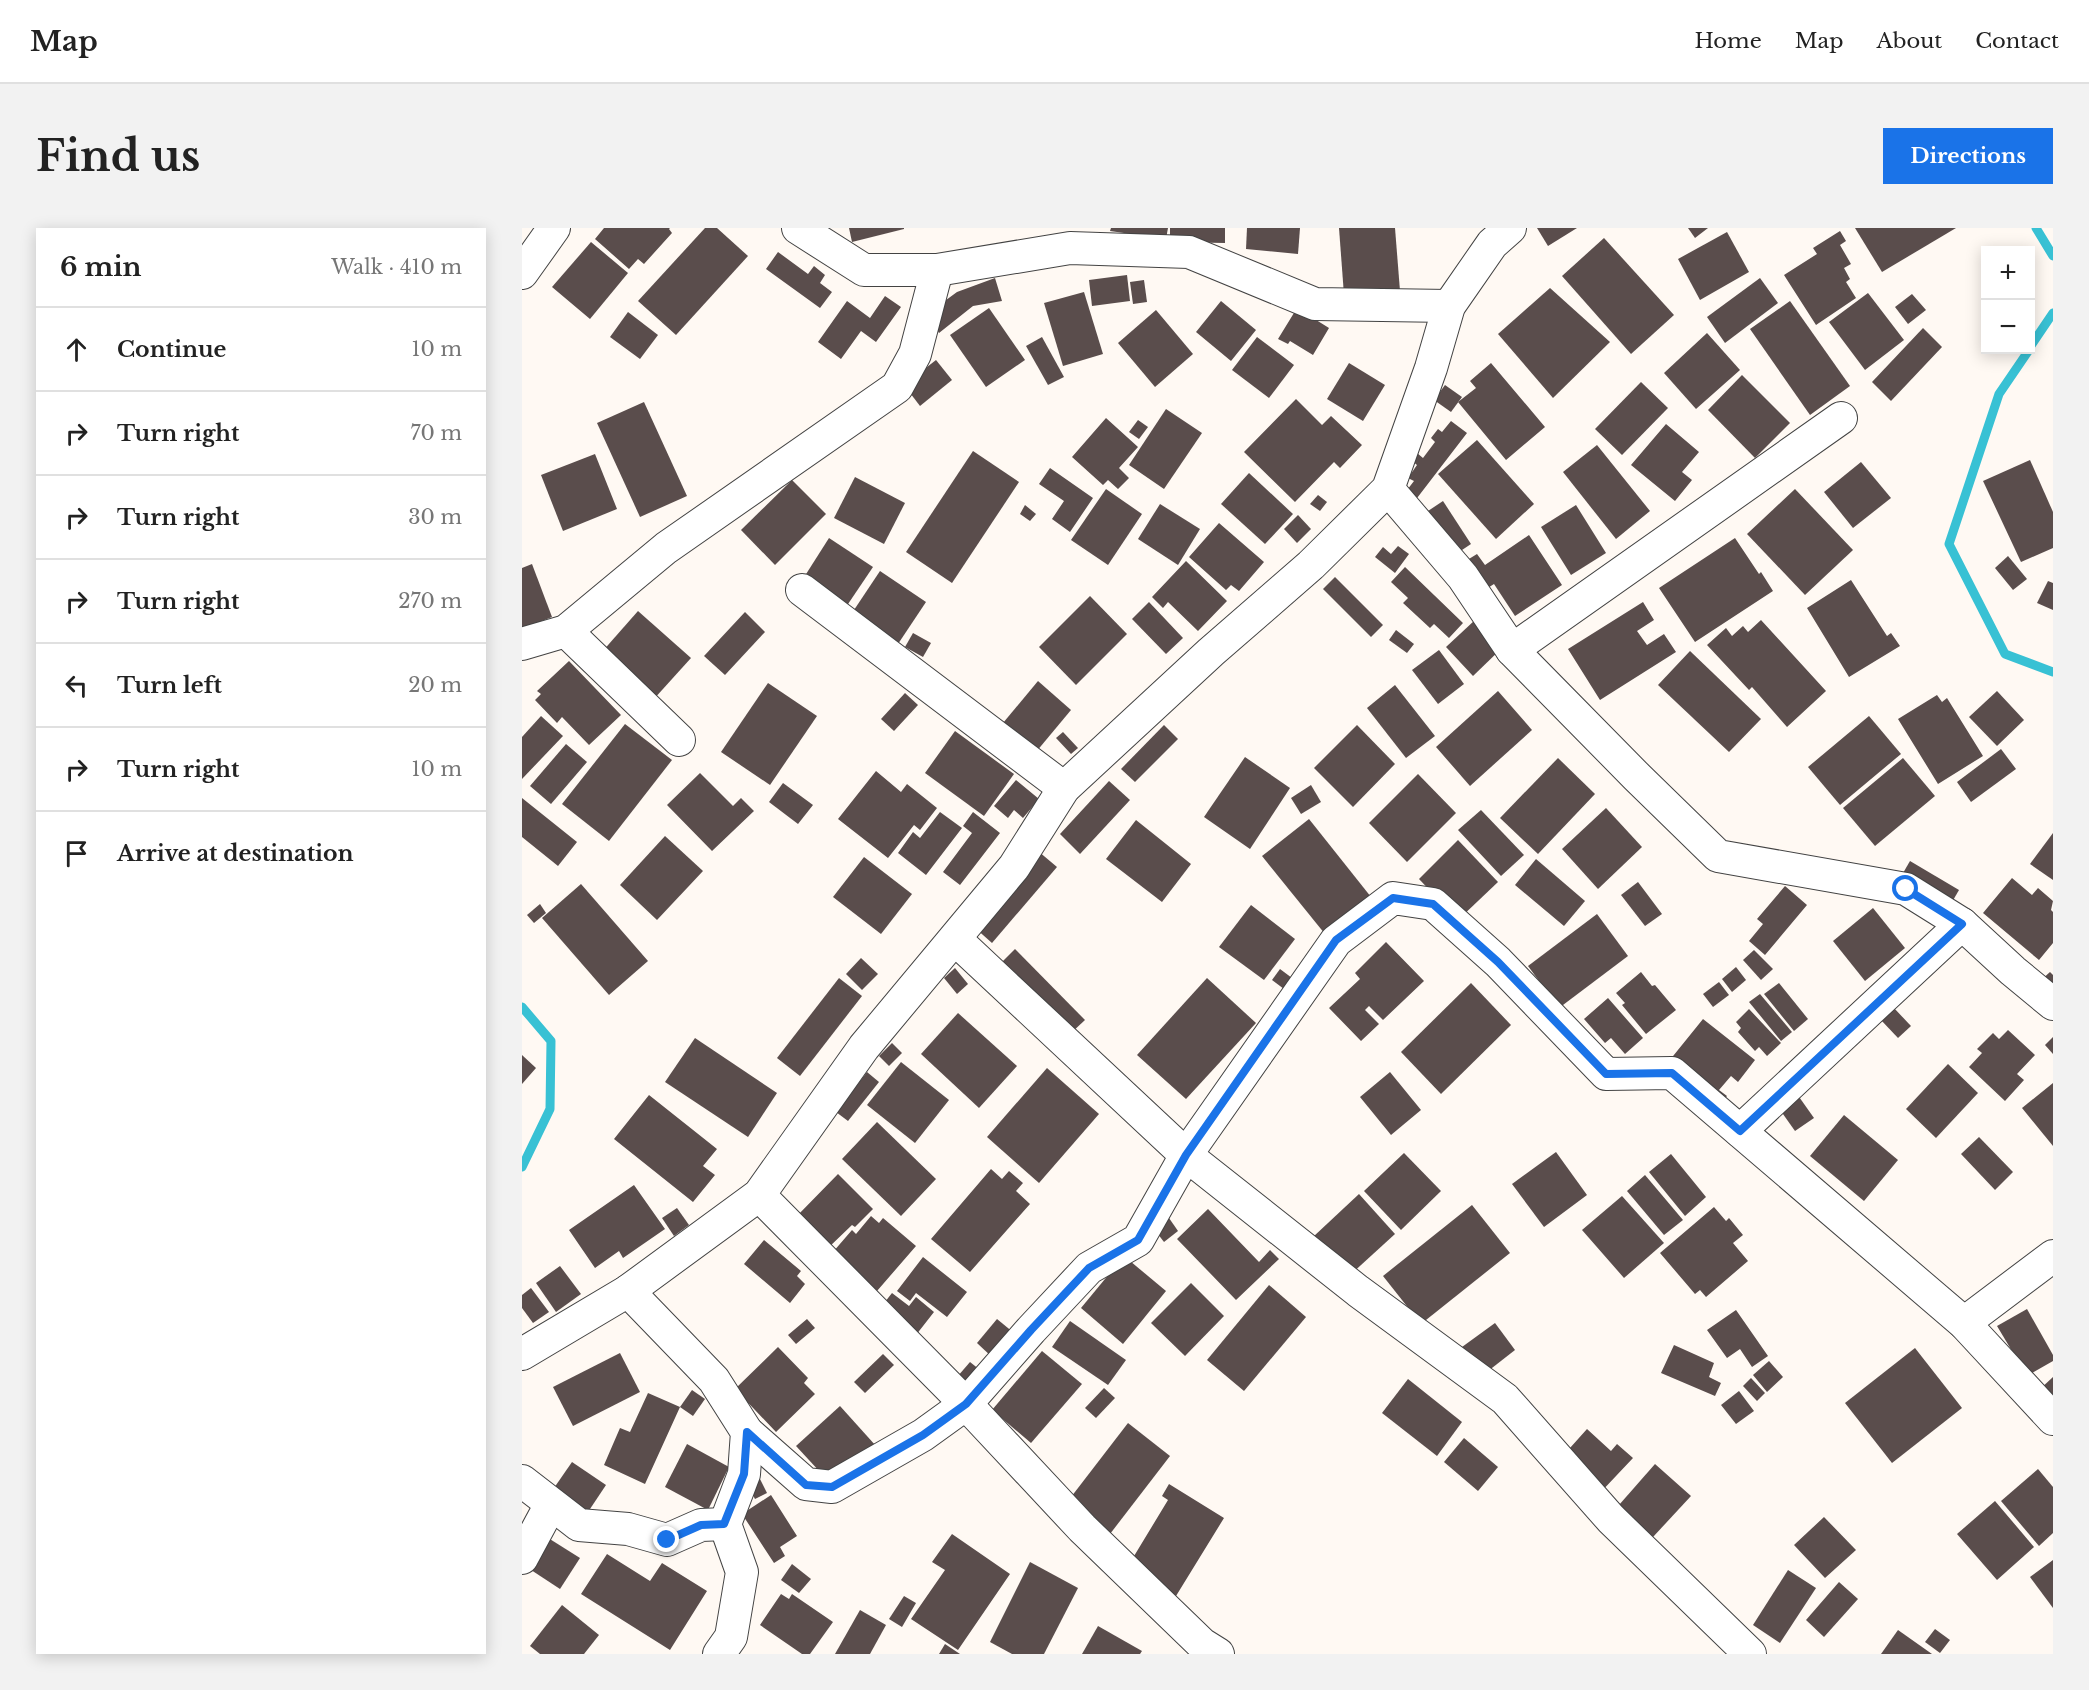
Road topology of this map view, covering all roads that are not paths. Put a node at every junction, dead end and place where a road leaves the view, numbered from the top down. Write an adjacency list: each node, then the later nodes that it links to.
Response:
1 (554, 228): 6 (street)
2 (798, 228): 5 (street)
3 (1510, 228): 7 (street)
4 (1105, 239): 5 (street); 7 (street)
5 (937, 270): 11 (street)
6 (522, 273)
7 (1449, 306): 9 (street)
8 (1841, 418): 13 (street)
9 (1388, 489): 13 (street); 15 (street)
10 (802, 590): 15 (street)
11 (566, 631): 12 (street); 14 (street)
12 (522, 644)
13 (1512, 650): 16 (street)
14 (679, 740)
15 (1064, 788): 17 (street)
16 (1962, 924): 18 (street); 19 (street)
17 (955, 939): 20 (street); 21 (street)
18 (2053, 1004)
19 (1740, 1131): 20 (street); 24 (street)
20 (1186, 1155): 26 (street); 35 (street)
21 (759, 1195): 23 (street); 26 (street)
22 (2053, 1256): 24 (street)
23 (628, 1292): 25 (street); 28 (street)
24 (1964, 1323): 27 (street)
25 (522, 1354)
26 (966, 1404): 28 (street); 34 (street)
27 (2053, 1419)
28 (747, 1432): 31 (street)
29 (522, 1481): 30 (street)
30 (551, 1504): 31 (street); 32 (street)
31 (724, 1524): 33 (street)
32 (522, 1558)
33 (718, 1654)
34 (1218, 1654)
35 (1750, 1654)

